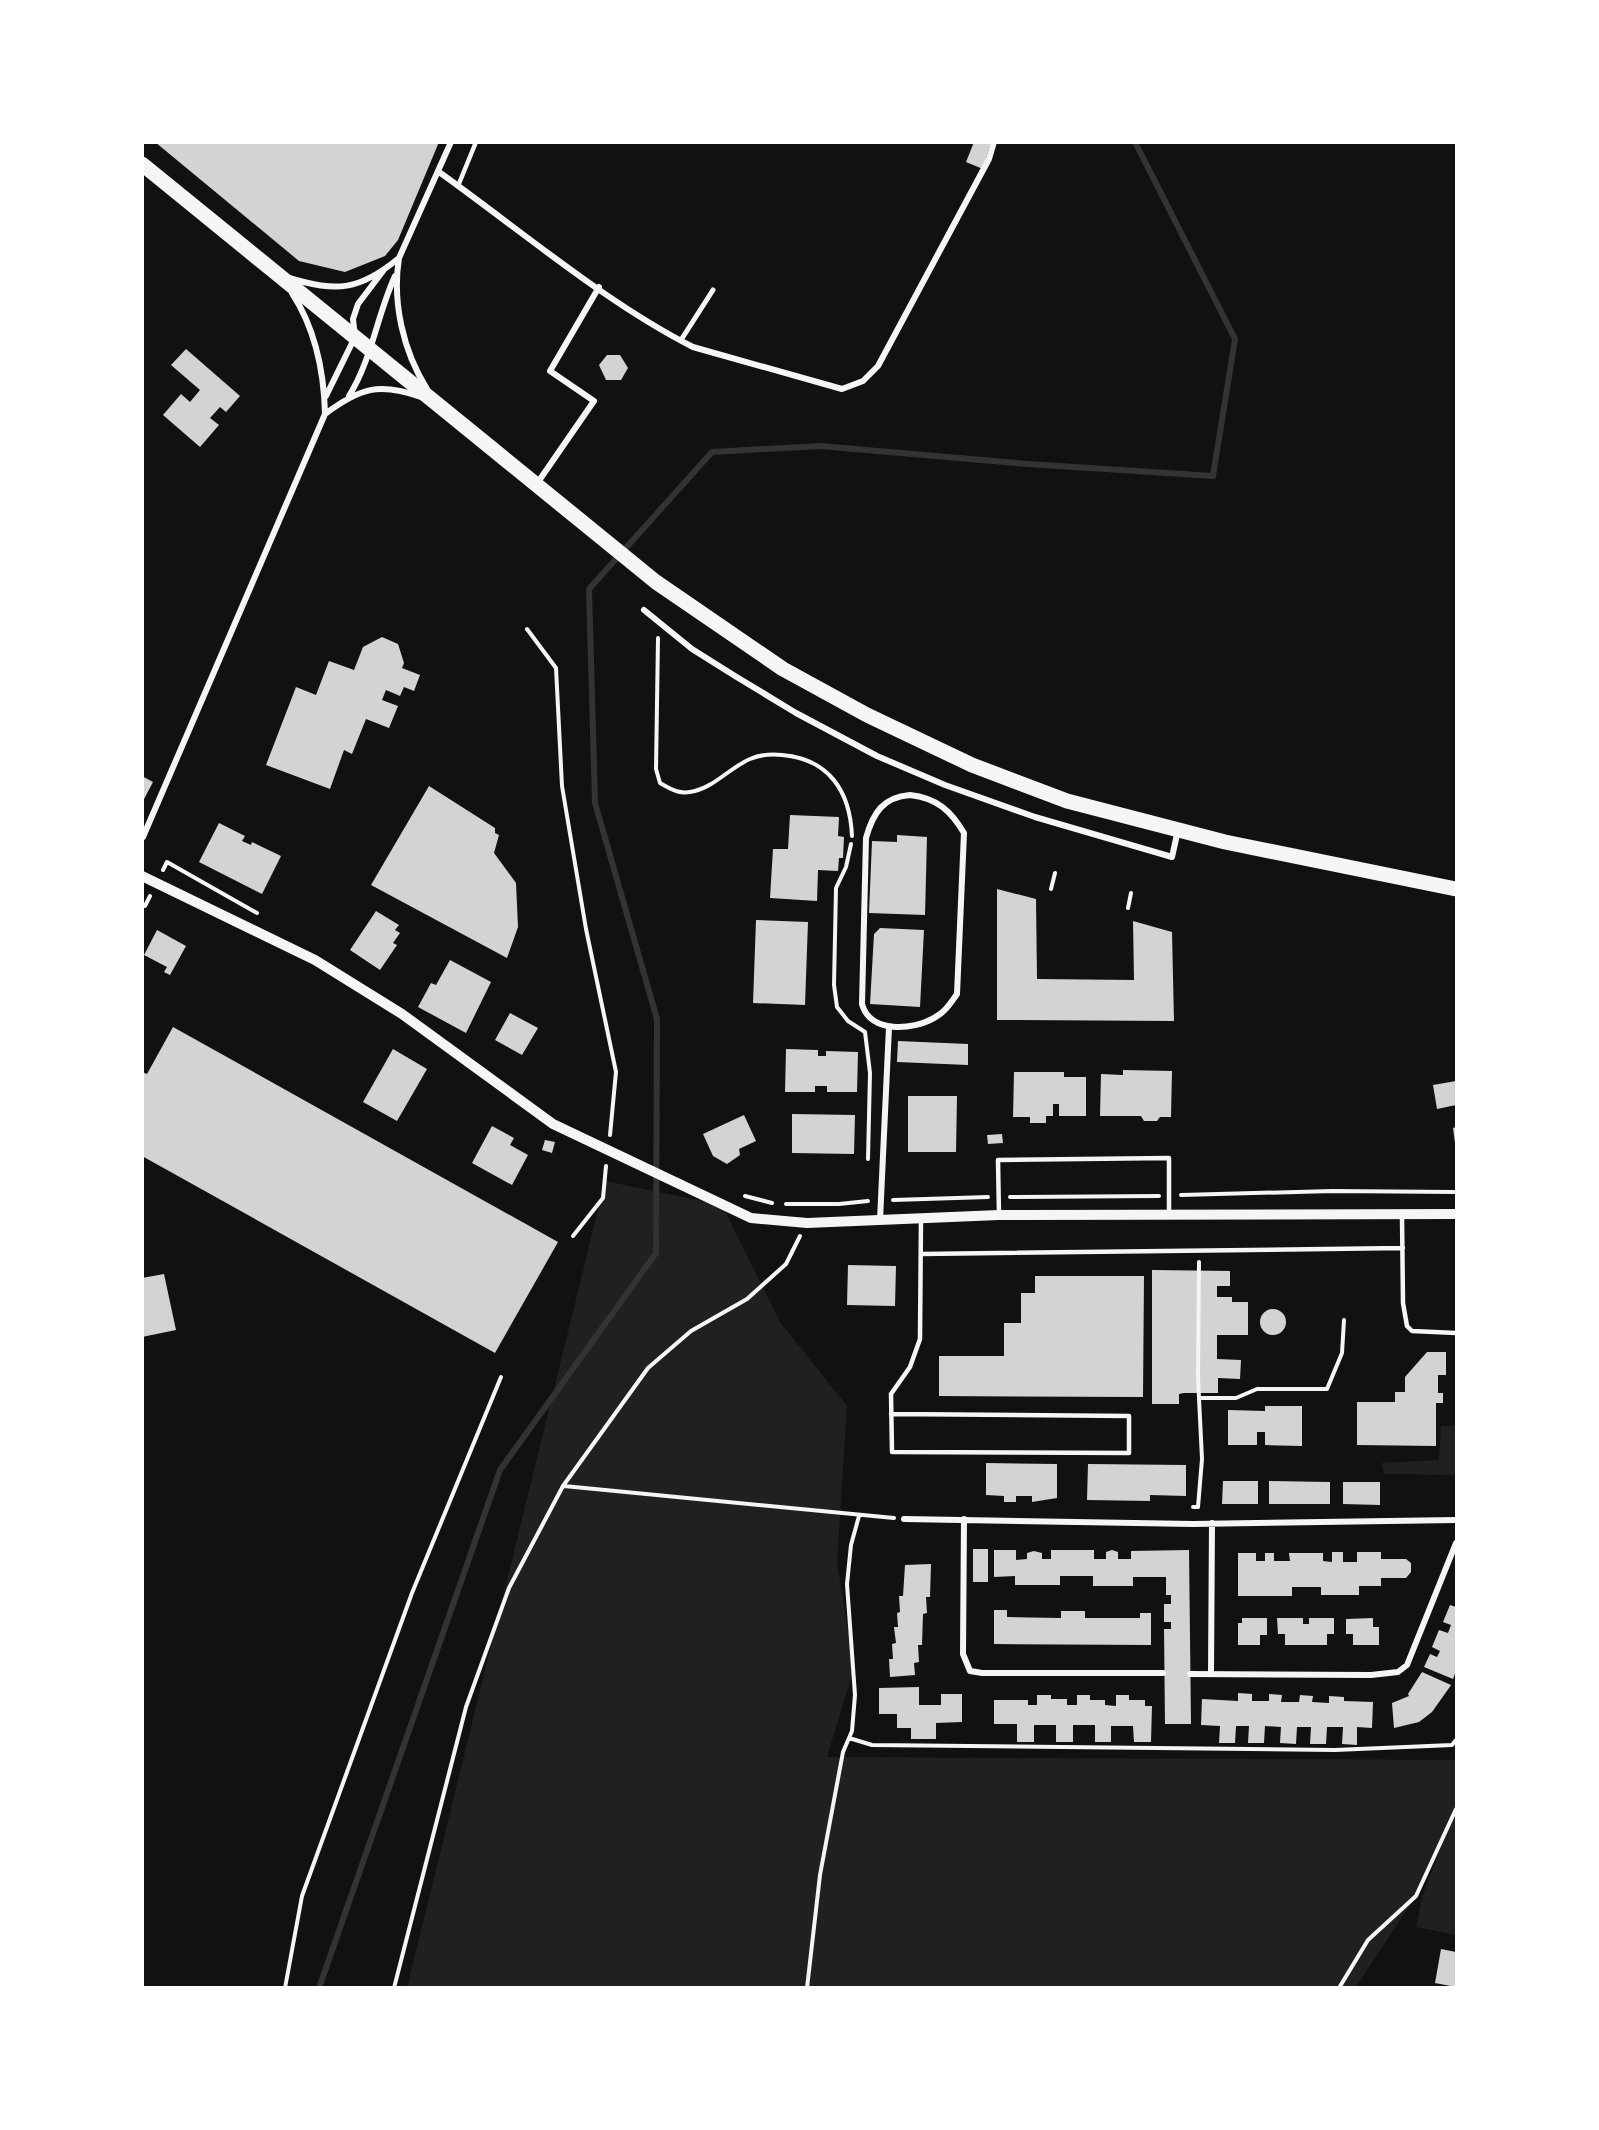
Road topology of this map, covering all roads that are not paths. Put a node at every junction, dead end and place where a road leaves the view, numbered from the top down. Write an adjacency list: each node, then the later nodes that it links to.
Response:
1 (451, 142): 5 (street)
2 (476, 142): 6 (lane)
3 (994, 142): 14 (street)
4 (142, 164): 10 (main road)
5 (439, 172): 6 (street); 7 (street)
6 (458, 186): 11 (street)
7 (399, 258): 8 (street); 9 (street)
8 (383, 271): 10 (street); 13 (street)
9 (396, 273): 15 (street); 18 (street)
10 (279, 275): 13 (main road); 17 (street)
11 (599, 287): 14 (street); 20 (street)
12 (713, 290): 14 (street)
13 (355, 337): 15 (main road); 17 (street)
14 (681, 340)
15 (369, 348): 16 (street); 18 (main road)
16 (349, 396): 18 (street); 19 (street)
17 (325, 399): 19 (street)
18 (435, 402): 20 (main road)
19 (325, 414): 23 (street)
20 (536, 485): 22 (main road)
21 (644, 610): 22 (street)
22 (1178, 830): 25 (main road)
23 (143, 837)
24 (142, 876): 32 (street)
25 (1456, 889)
26 (889, 1027): 26 (street); 32 (street)
27 (1402, 1213): 28 (street); 29 (street); 33 (lane)
28 (1169, 1214): 30 (street); 30 (lane)
29 (1456, 1214)
30 (999, 1215): 31 (street)
31 (921, 1218): 32 (street); 34 (lane)
32 (880, 1220)
33 (1403, 1248): 34 (lane); 35 (lane)
34 (921, 1254): 36 (lane)
35 (1456, 1333)
36 (891, 1414): 36 (lane)
37 (964, 1518): 38 (street); 40 (street); 42 (street)
38 (904, 1519)
39 (1456, 1520): 40 (street)
40 (1212, 1523): 44 (street)
41 (1456, 1543): 44 (street)
42 (1163, 1673)
43 (1191, 1674): 44 (street)
44 (1212, 1674)

